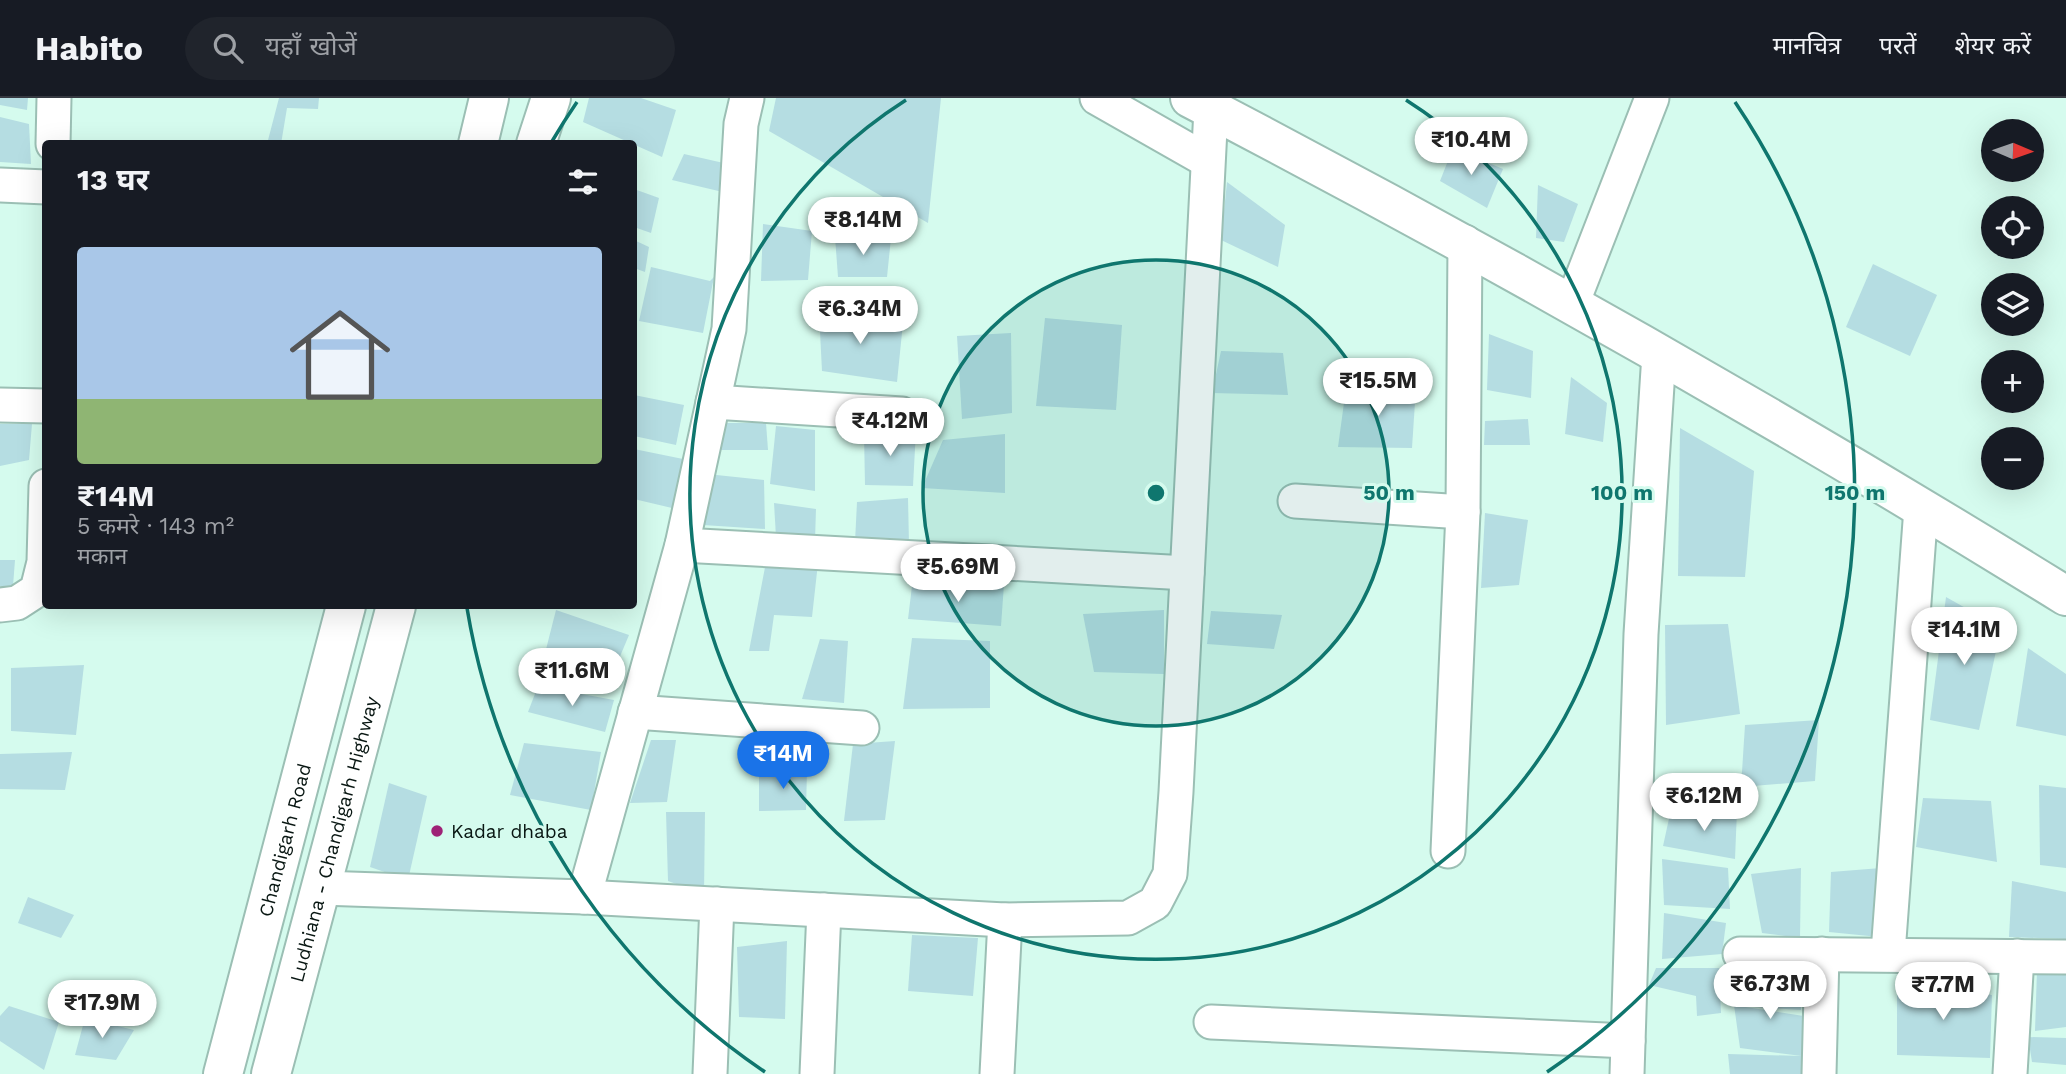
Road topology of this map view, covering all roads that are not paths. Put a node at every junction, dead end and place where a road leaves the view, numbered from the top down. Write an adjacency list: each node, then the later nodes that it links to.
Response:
1 (54, 98): 8 (street)
2 (489, 98): 9 (main road)
3 (551, 98): 10 (main road)
4 (747, 98): 17 (street)
5 (1097, 98): 11 (street)
6 (1652, 98): 15 (street)
7 (1201, 103): 11 (street); 14 (main road)
8 (53, 140)
9 (479, 140)
10 (537, 140)
11 (1206, 160): 26 (street)
12 (0, 185): 13 (street)
13 (42, 187)
14 (1465, 242): 15 (main road); 23 (street)
15 (1572, 304): 16 (main road)
16 (1659, 354): 22 (main road); 45 (street)
17 (713, 402): 20 (street); 24 (street)
18 (0, 405): 19 (street)
19 (42, 407)
20 (902, 414)
21 (1295, 501): 23 (street)
22 (1922, 508): 27 (main road); 39 (street)
23 (1463, 512): 33 (street)
24 (682, 545): 26 (street); 31 (street)
25 (42, 570): 28 (street)
26 (1187, 573): 38 (street)
27 (2066, 596)
28 (0, 605)
29 (344, 609): 46 (main road, Chandigarh Road)
30 (395, 609): 34 (main road, Ludhiana - Chandigarh Highway)
31 (635, 712): 32 (street); 35 (street)
32 (862, 728)
33 (1448, 851)
34 (321, 888): 35 (street); 47 (main road, Ludhiana - Chandigarh Highway)
35 (584, 897): 36 (street)
36 (717, 904): 37 (street); 48 (street)
37 (824, 910): 38 (street); 49 (street)
38 (1005, 920): 50 (street)
39 (1888, 953): 41 (street); 42 (street)
40 (1740, 954): 41 (street)
41 (1822, 954): 52 (street)
42 (2017, 956): 43 (street); 53 (street)
43 (2066, 957)
44 (1211, 1022): 45 (street)
45 (1628, 1041): 51 (street)
46 (223, 1074)
47 (271, 1074)
48 (710, 1074)
49 (817, 1074)
50 (997, 1074)
51 (1626, 1074)
52 (1819, 1074)
53 (2010, 1074)

